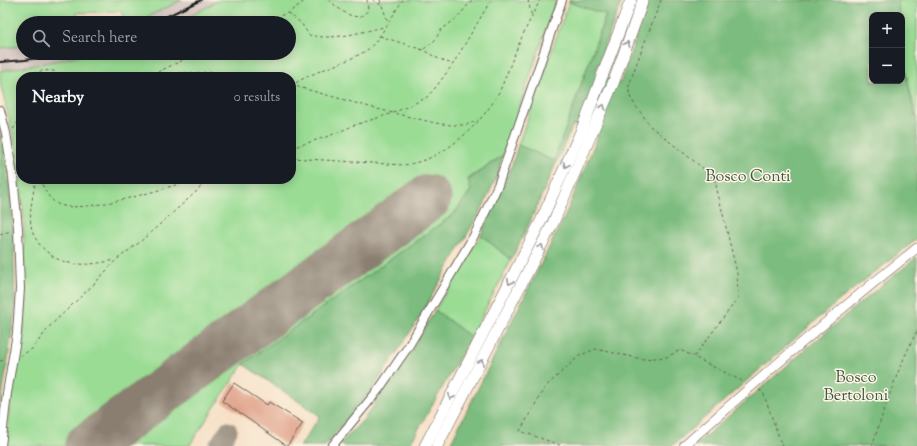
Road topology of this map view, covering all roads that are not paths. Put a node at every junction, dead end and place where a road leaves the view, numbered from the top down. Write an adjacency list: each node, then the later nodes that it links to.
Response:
1 (562, 0): 7 (main road)
2 (631, 0): 8 (highway, one-way to 8)
3 (643, 0): 9 (highway, one-way to 3)
4 (0, 110): 6 (main road)
5 (917, 248): 10 (main road)
6 (1, 446)
7 (332, 446)
8 (425, 446)
9 (437, 446)
10 (684, 446)

